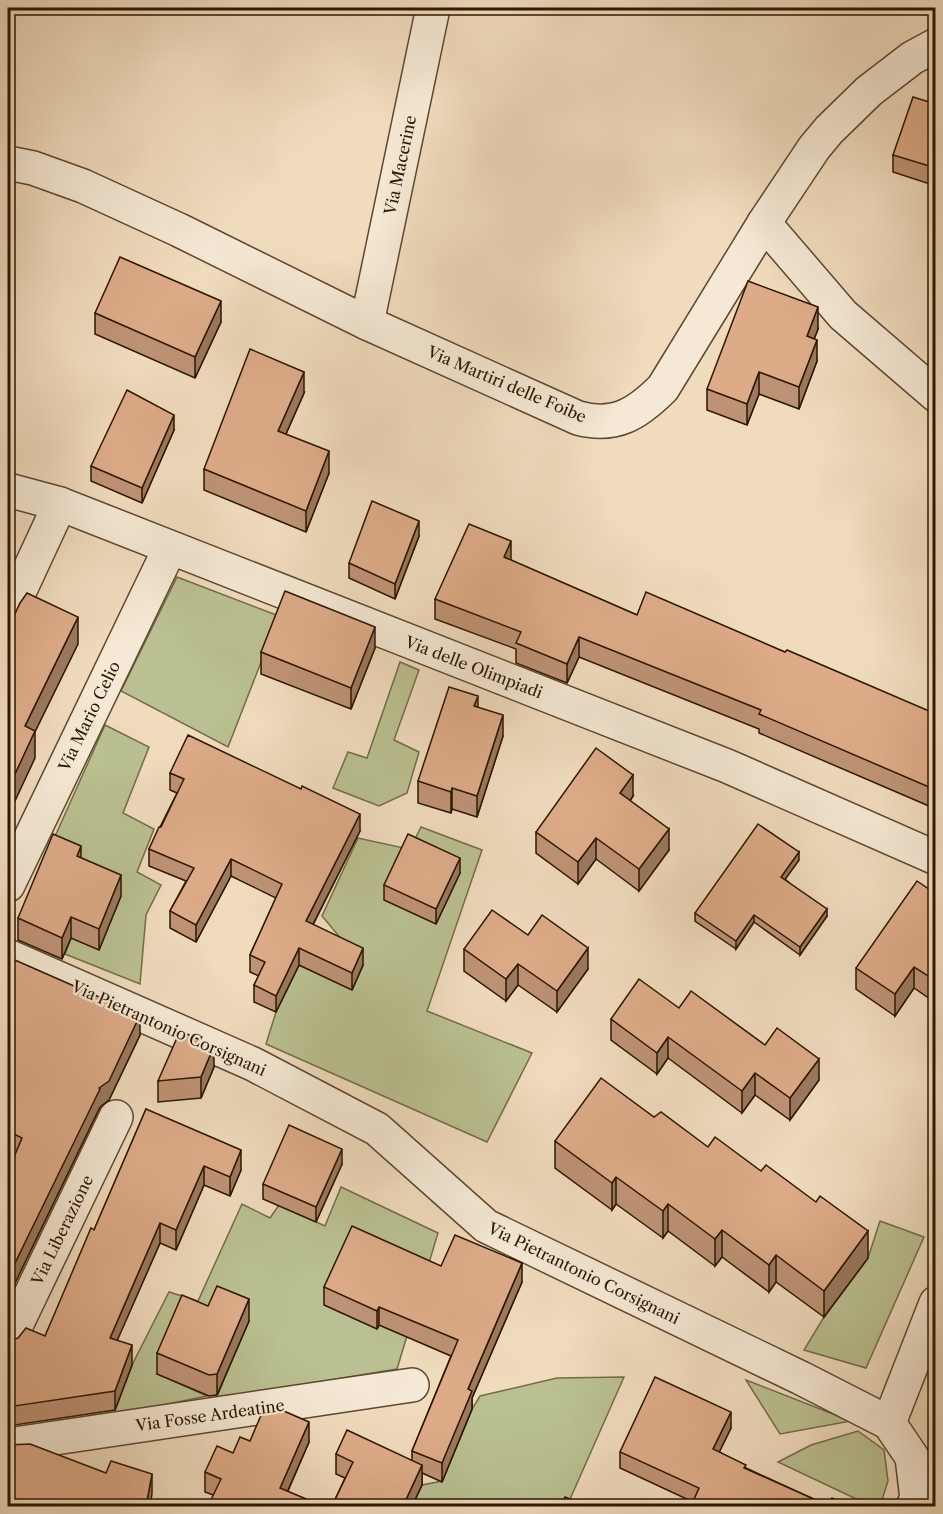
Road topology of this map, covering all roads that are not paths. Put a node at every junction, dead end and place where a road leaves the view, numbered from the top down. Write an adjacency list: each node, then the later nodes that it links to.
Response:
1 (433, 8): 5 (street, Via Macerine)
2 (936, 45): 4 (street, Via Martiri delle Foibe)
3 (8, 163): 5 (street, Via Martiri delle Foibe)
4 (765, 223): 5 (street, Via Martiri delle Foibe); 6 (street)
5 (367, 323)
6 (936, 395)
7 (8, 490): 8 (street, Via delle Olimpiadi)
8 (60, 504): 9 (street, Via delle Olimpiadi); 10 (street)
9 (170, 548): 11 (street, Via delle Olimpiadi); 12 (street, Via Mario Celio)
10 (8, 616)
11 (936, 858)
12 (8, 885)
13 (8, 956): 18 (street, Via Pietrantonio Corsignani)
14 (116, 1117): 16 (street, Via Liberazione)
15 (936, 1303): 18 (street)
16 (8, 1342)
17 (412, 1385): 19 (street, Via Fosse Ardeatine)
18 (888, 1423): 20 (street)
19 (8, 1445)
20 (913, 1506)

